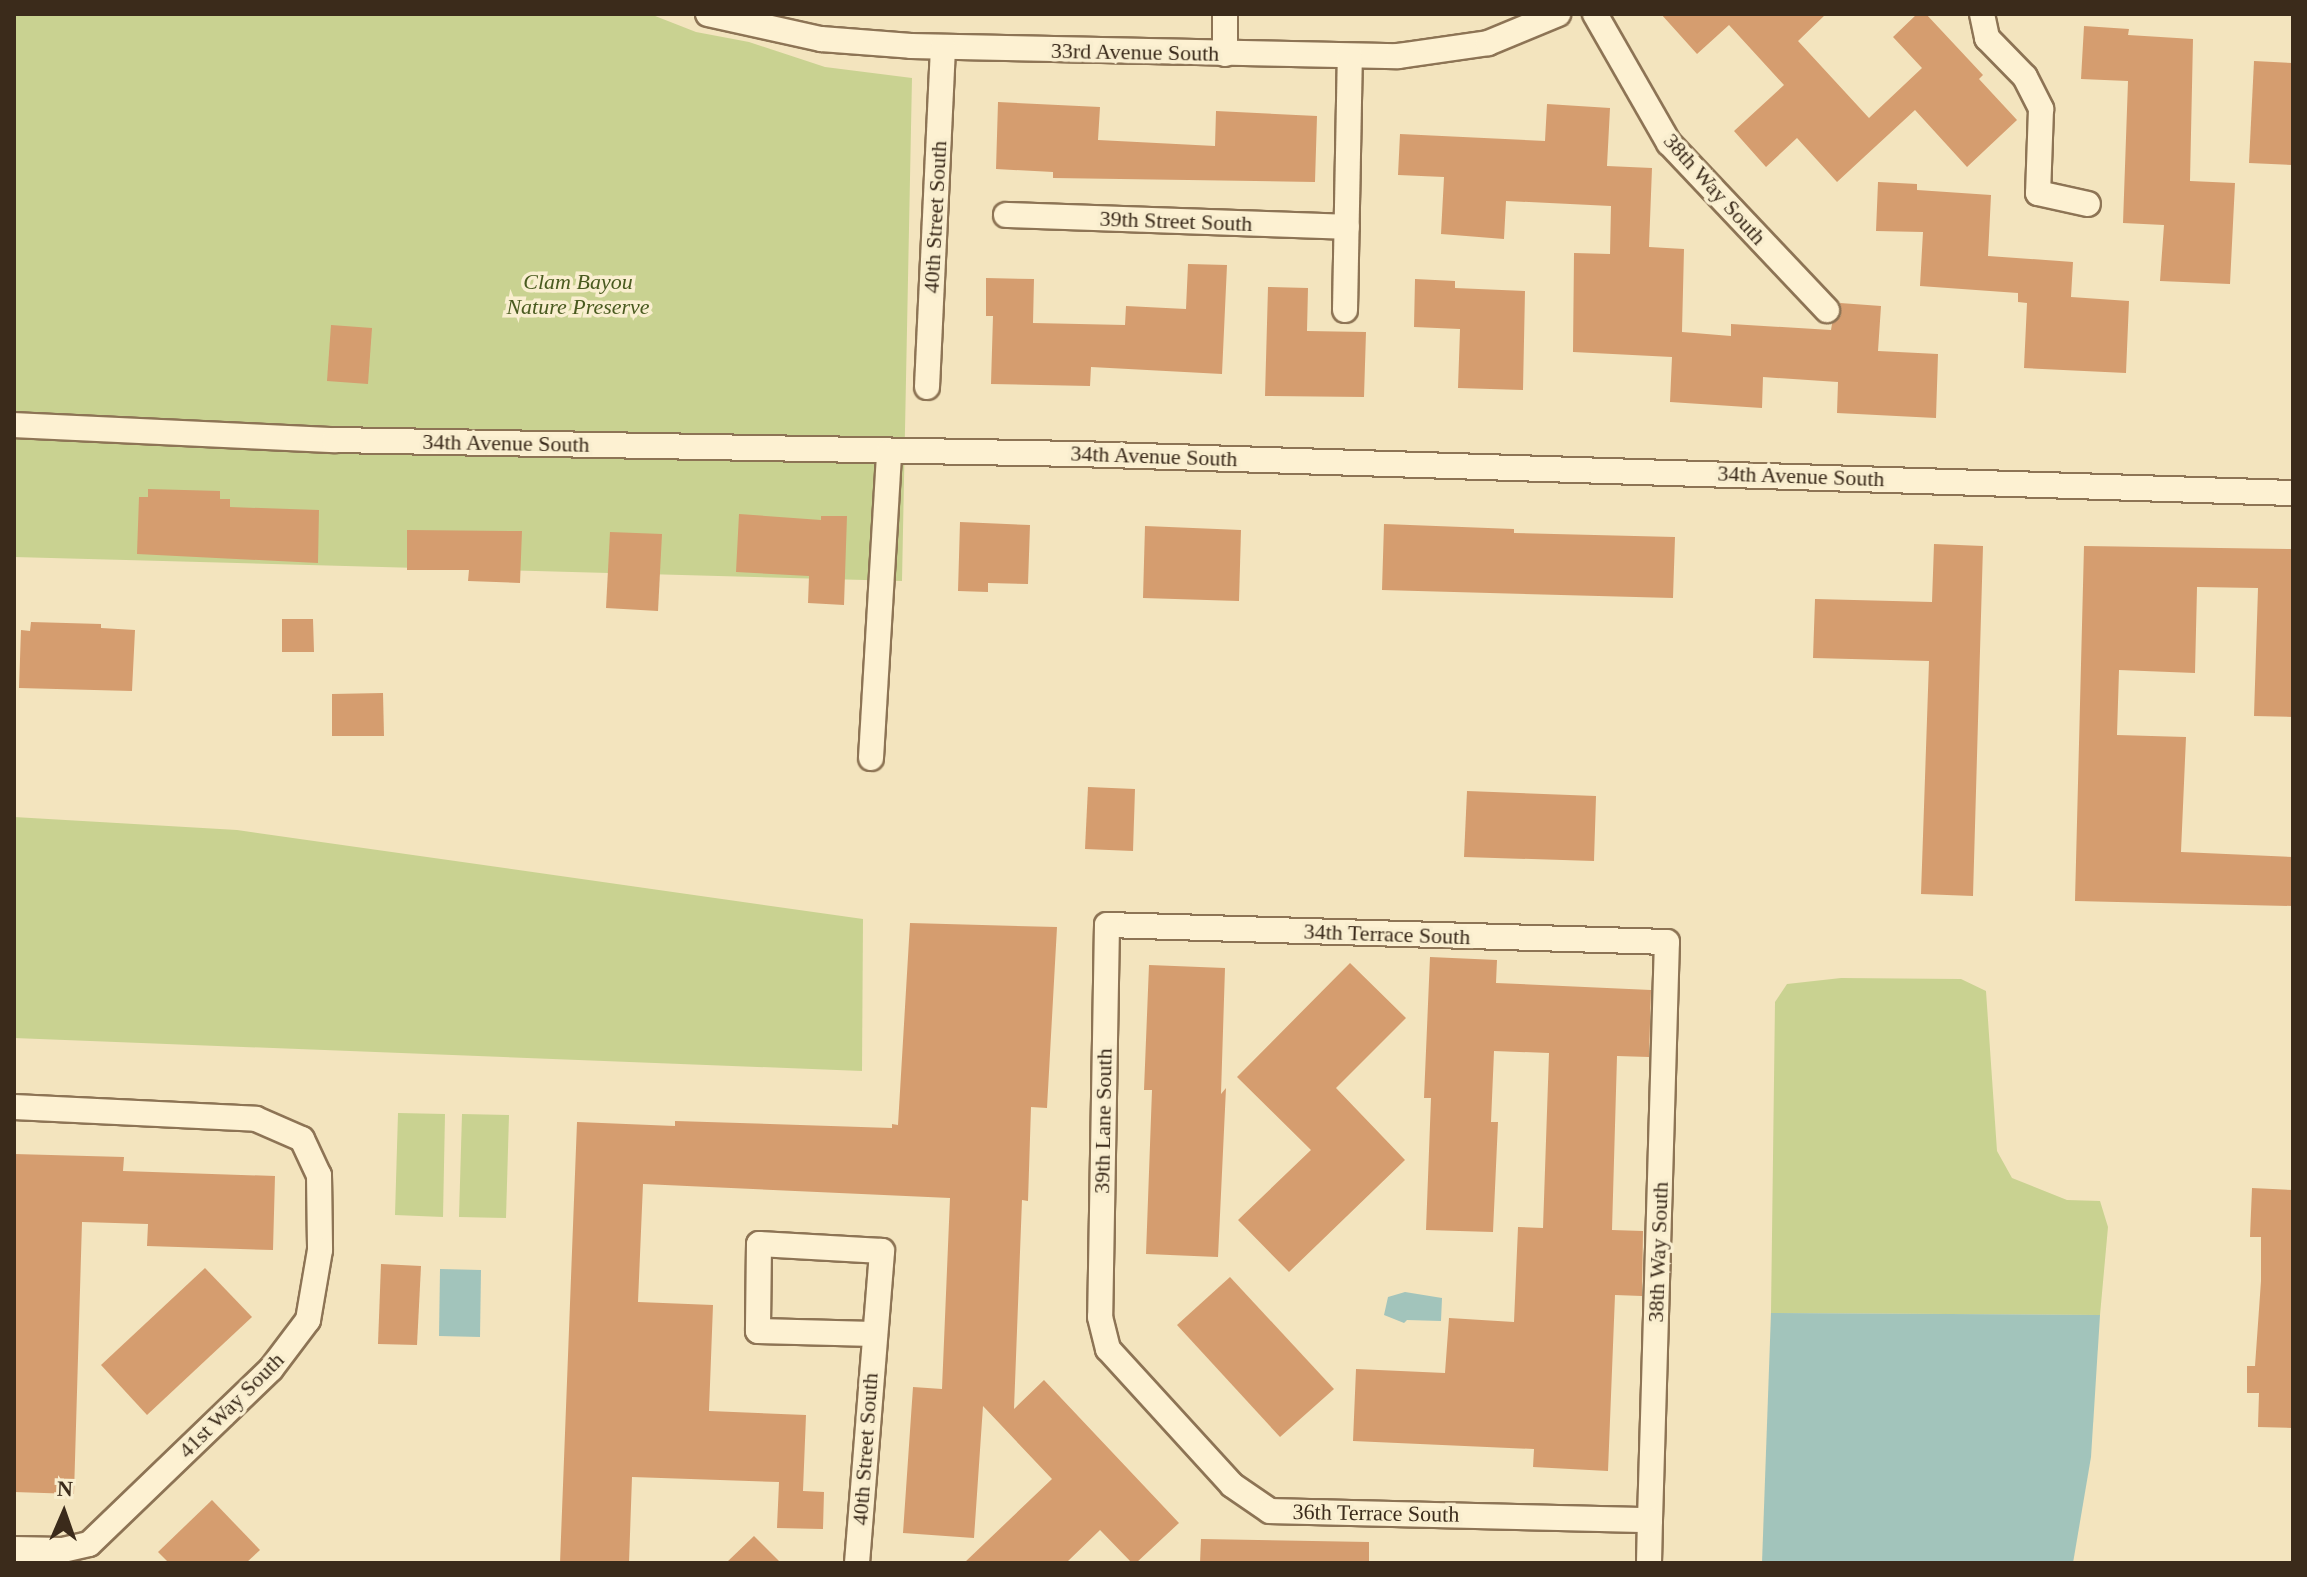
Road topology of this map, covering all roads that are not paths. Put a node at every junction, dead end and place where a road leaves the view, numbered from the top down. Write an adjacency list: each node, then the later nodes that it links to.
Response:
1 (708, 14): 6 (street, 33rd Avenue South)
2 (1225, 14): 7 (street)
3 (1558, 14): 8 (street, 33rd Avenue South)
4 (1595, 14): 13 (street, 38th Way South)
5 (1982, 14): 9 (street)
6 (943, 47): 7 (street, 33rd Avenue South); 14 (street, 40th Street South)
7 (1225, 54): 8 (street, 33rd Avenue South)
8 (1350, 56): 11 (street)
9 (2088, 204)
10 (1006, 215): 11 (street, 39th Street South)
11 (1347, 227): 12 (street)
12 (1345, 310)
13 (1827, 310)
14 (927, 387)
15 (14, 425): 16 (street, 34th Avenue South)
16 (889, 452): 17 (street, 34th Avenue South); 18 (street)
17 (2293, 493)
18 (871, 758)
19 (1107, 925): 20 (street, 34th Terrace South); 22 (street, 39th Lane South)
20 (1667, 942): 24 (street, 38th Way South)
21 (14, 1107): 25 (street, 41st Way South)
22 (1100, 1317): 24 (street, 36th Terrace South)
23 (874, 1334): 23 (street, 40th Street South); 26 (street, 40th Street South)
24 (1650, 1520): 27 (street, 38th Way South)
25 (14, 1549)
26 (857, 1563)
27 (1649, 1563)

